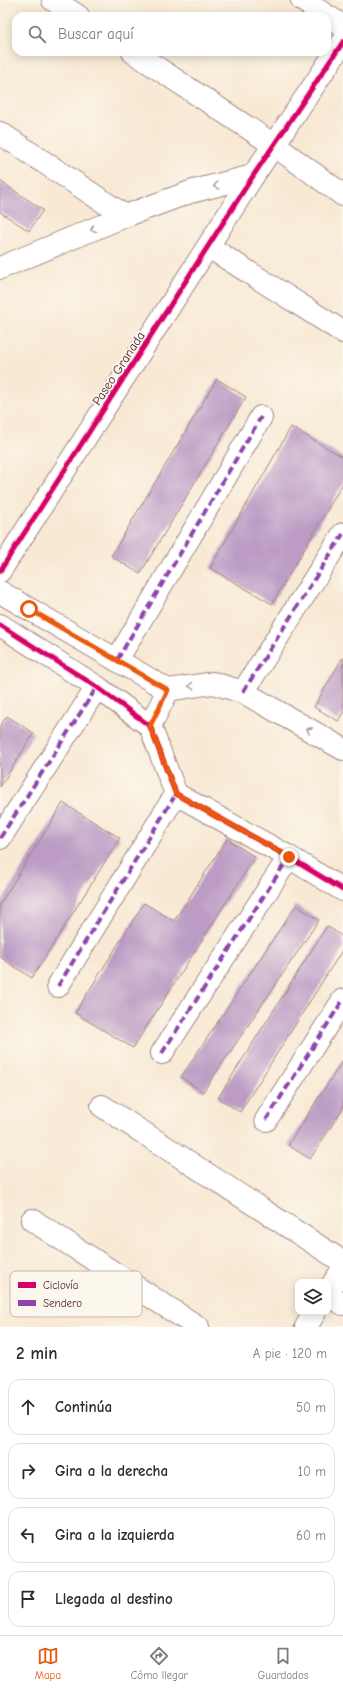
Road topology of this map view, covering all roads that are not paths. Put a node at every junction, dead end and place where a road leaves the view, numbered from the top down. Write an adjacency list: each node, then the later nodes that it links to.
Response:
1 (53, 0): 3 (street)
2 (302, 0): 4 (street)
3 (72, 12)
4 (321, 12)
5 (331, 18): 6 (street)
6 (343, 26)
7 (343, 42): 10 (street, Paseo Granada)
8 (139, 56): 10 (street)
9 (0, 133): 13 (street)
10 (274, 144): 11 (street, Paseo Granada); 12 (street)
11 (253, 176): 13 (street, one-way to 13); 14 (street, Paseo Granada)
12 (343, 195)
13 (125, 216): 15 (street, one-way to 15)
14 (208, 247): 16 (street); 19 (street, Paseo Granada)
15 (0, 268)
16 (343, 332)
17 (262, 417): 22 (street)
18 (343, 534): 25 (street)
19 (0, 572)
20 (0, 592): 22 (street)
21 (0, 625): 23 (street)
22 (118, 660): 24 (street)
23 (97, 686): 26 (street); 29 (street)
24 (168, 690): 25 (street, one-way to 24); 26 (street)
25 (243, 692): 27 (street, one-way to 25)
26 (150, 726): 28 (street)
27 (343, 749)
28 (176, 794): 30 (street); 32 (street)
29 (0, 838)
30 (289, 857): 31 (street); 34 (street)
31 (343, 890)
32 (58, 986)
33 (343, 1000): 36 (street)
34 (162, 1053)
35 (102, 1106): 38 (street)
36 (266, 1120)
37 (32, 1220): 40 (street)
38 (343, 1262)
39 (343, 1269): 41 (street)
40 (111, 1271)
41 (331, 1287)
42 (142, 1291): 46 (street)
43 (331, 1296): 44 (street)
44 (343, 1304)
45 (313, 1315): 47 (street)
46 (198, 1327)
47 (306, 1327)

